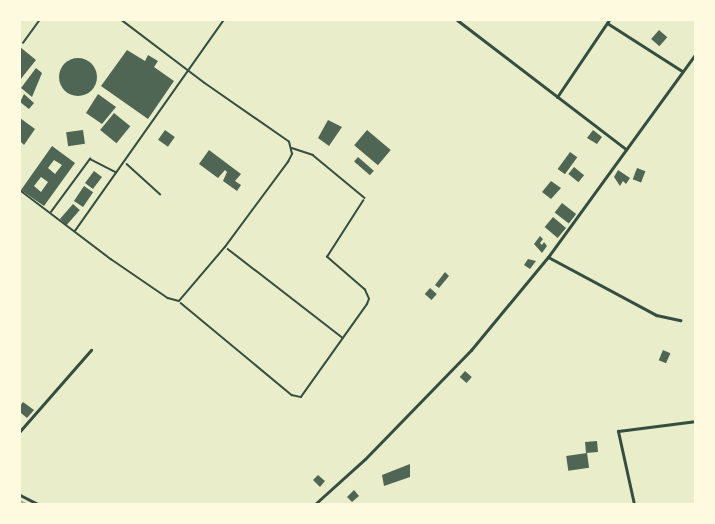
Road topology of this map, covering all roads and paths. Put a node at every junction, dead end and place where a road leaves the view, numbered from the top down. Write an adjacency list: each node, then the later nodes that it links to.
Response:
1 (40, 20): 6 (path)
2 (121, 20): 8 (lane)
3 (224, 20): 8 (lane)
4 (457, 20): 10 (street)
5 (608, 21): 9 (street); 10 (street)
6 (23, 43)
7 (696, 52): 9 (street)
8 (188, 70): 11 (lane); 13 (lane)
9 (682, 71): 12 (street)
10 (557, 97): 12 (street)
11 (292, 148): 17 (lane); 20 (lane)
12 (626, 149): 21 (street)
13 (124, 161): 14 (lane); 16 (path)
14 (116, 172): 18 (lane); 19 (lane)
15 (20, 190): 18 (lane)
16 (160, 194)
17 (365, 198): 24 (path)
18 (50, 213): 19 (lane)
19 (75, 232): 22 (lane)
20 (225, 247): 22 (lane); 24 (path)
21 (548, 257): 23 (street); 30 (street)
22 (179, 301): 24 (path)
23 (680, 320)
24 (343, 339)
25 (91, 351): 27 (street)
26 (696, 421): 31 (street)
27 (20, 431)
28 (20, 495): 29 (street)
29 (38, 504)
30 (315, 504)
31 (634, 504)

